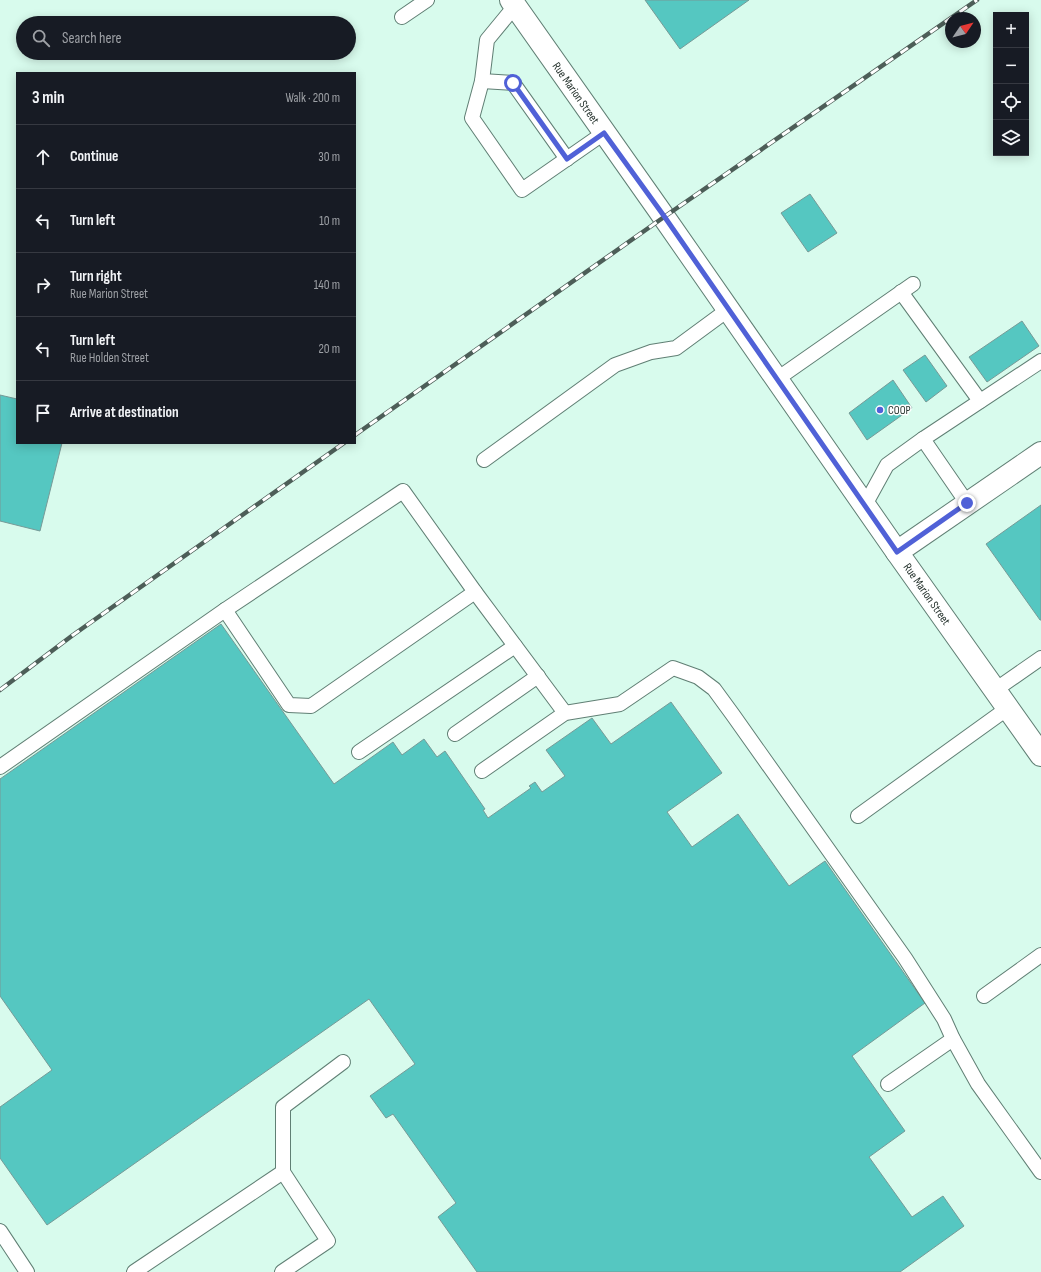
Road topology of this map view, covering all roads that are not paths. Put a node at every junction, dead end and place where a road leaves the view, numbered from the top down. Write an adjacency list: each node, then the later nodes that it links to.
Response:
1 (426, 0): 3 (lane)
2 (513, 3): 4 (lane); 5 (main road, Rue Marion Street)
3 (402, 17)
4 (482, 81): 6 (lane); 6 (lane)
5 (604, 133): 6 (lane); 9 (main road, Rue Marion Street)
6 (567, 159)
7 (913, 284): 8 (lane)
8 (901, 292): 11 (lane); 12 (lane)
9 (729, 310): 11 (main road, Rue Marion Street); 15 (lane)
10 (1041, 361): 12 (lane)
11 (777, 379): 17 (main road, Rue Marion Street)
12 (980, 401): 13 (lane)
13 (924, 439): 16 (lane); 17 (lane)
14 (1041, 453): 16 (main road)
15 (484, 460)
16 (967, 503): 18 (main road)
17 (865, 505): 18 (main road, Rue Marion Street)
18 (897, 552): 24 (main road, Rue Marion Street)
19 (475, 592): 20 (lane); 20 (lane); 21 (lane)
20 (225, 610): 30 (lane)
21 (515, 646): 23 (lane); 28 (lane)
22 (1041, 658): 24 (lane)
23 (538, 676): 26 (lane); 27 (lane)
24 (995, 690): 25 (main road, Rue Marion Street)
25 (1008, 708): 29 (main road, Rue Marion Street); 32 (lane)
26 (565, 713): 31 (lane); 35 (lane)
27 (455, 734)
28 (359, 752)
29 (1041, 755)
30 (0, 767)
31 (482, 771)
32 (858, 816)
33 (1041, 956): 34 (lane)
34 (984, 996)
35 (953, 1040): 37 (lane); 39 (lane)
36 (343, 1062): 38 (lane)
37 (888, 1084)
38 (283, 1172): 42 (lane); 43 (lane)
39 (1041, 1172)
40 (0, 1231): 41 (lane)
41 (27, 1272)
42 (134, 1272)
43 (282, 1272)

